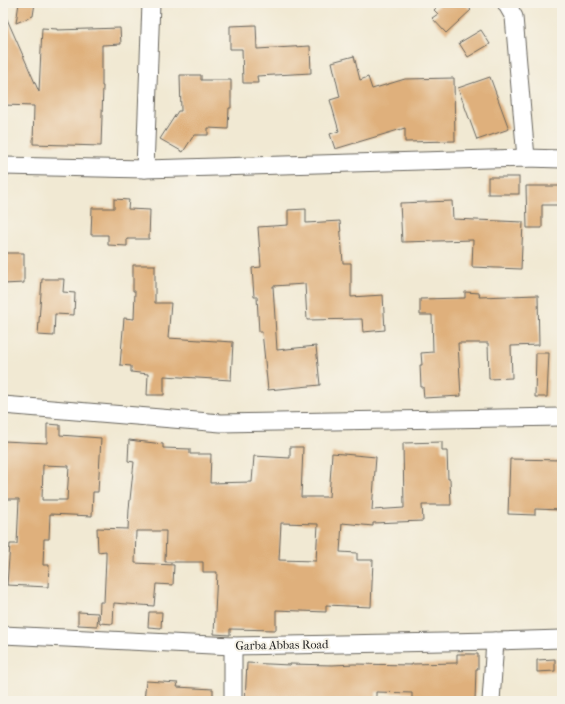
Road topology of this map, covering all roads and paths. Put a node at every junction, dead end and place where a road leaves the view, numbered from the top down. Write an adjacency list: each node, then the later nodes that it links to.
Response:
1 (151, 3): 6 (street)
2 (506, 3): 3 (street)
3 (526, 158): 4 (street); 6 (street)
4 (562, 159)
5 (3, 166): 6 (street)
6 (145, 169)
7 (3, 405): 8 (street)
8 (562, 417)
9 (3, 635): 12 (street, Garba Abbas Road)
10 (562, 639): 11 (street, Garba Abbas Road)
11 (496, 641): 12 (street, Garba Abbas Road); 14 (street)
12 (233, 646): 13 (street)
13 (233, 701)
14 (491, 701)

